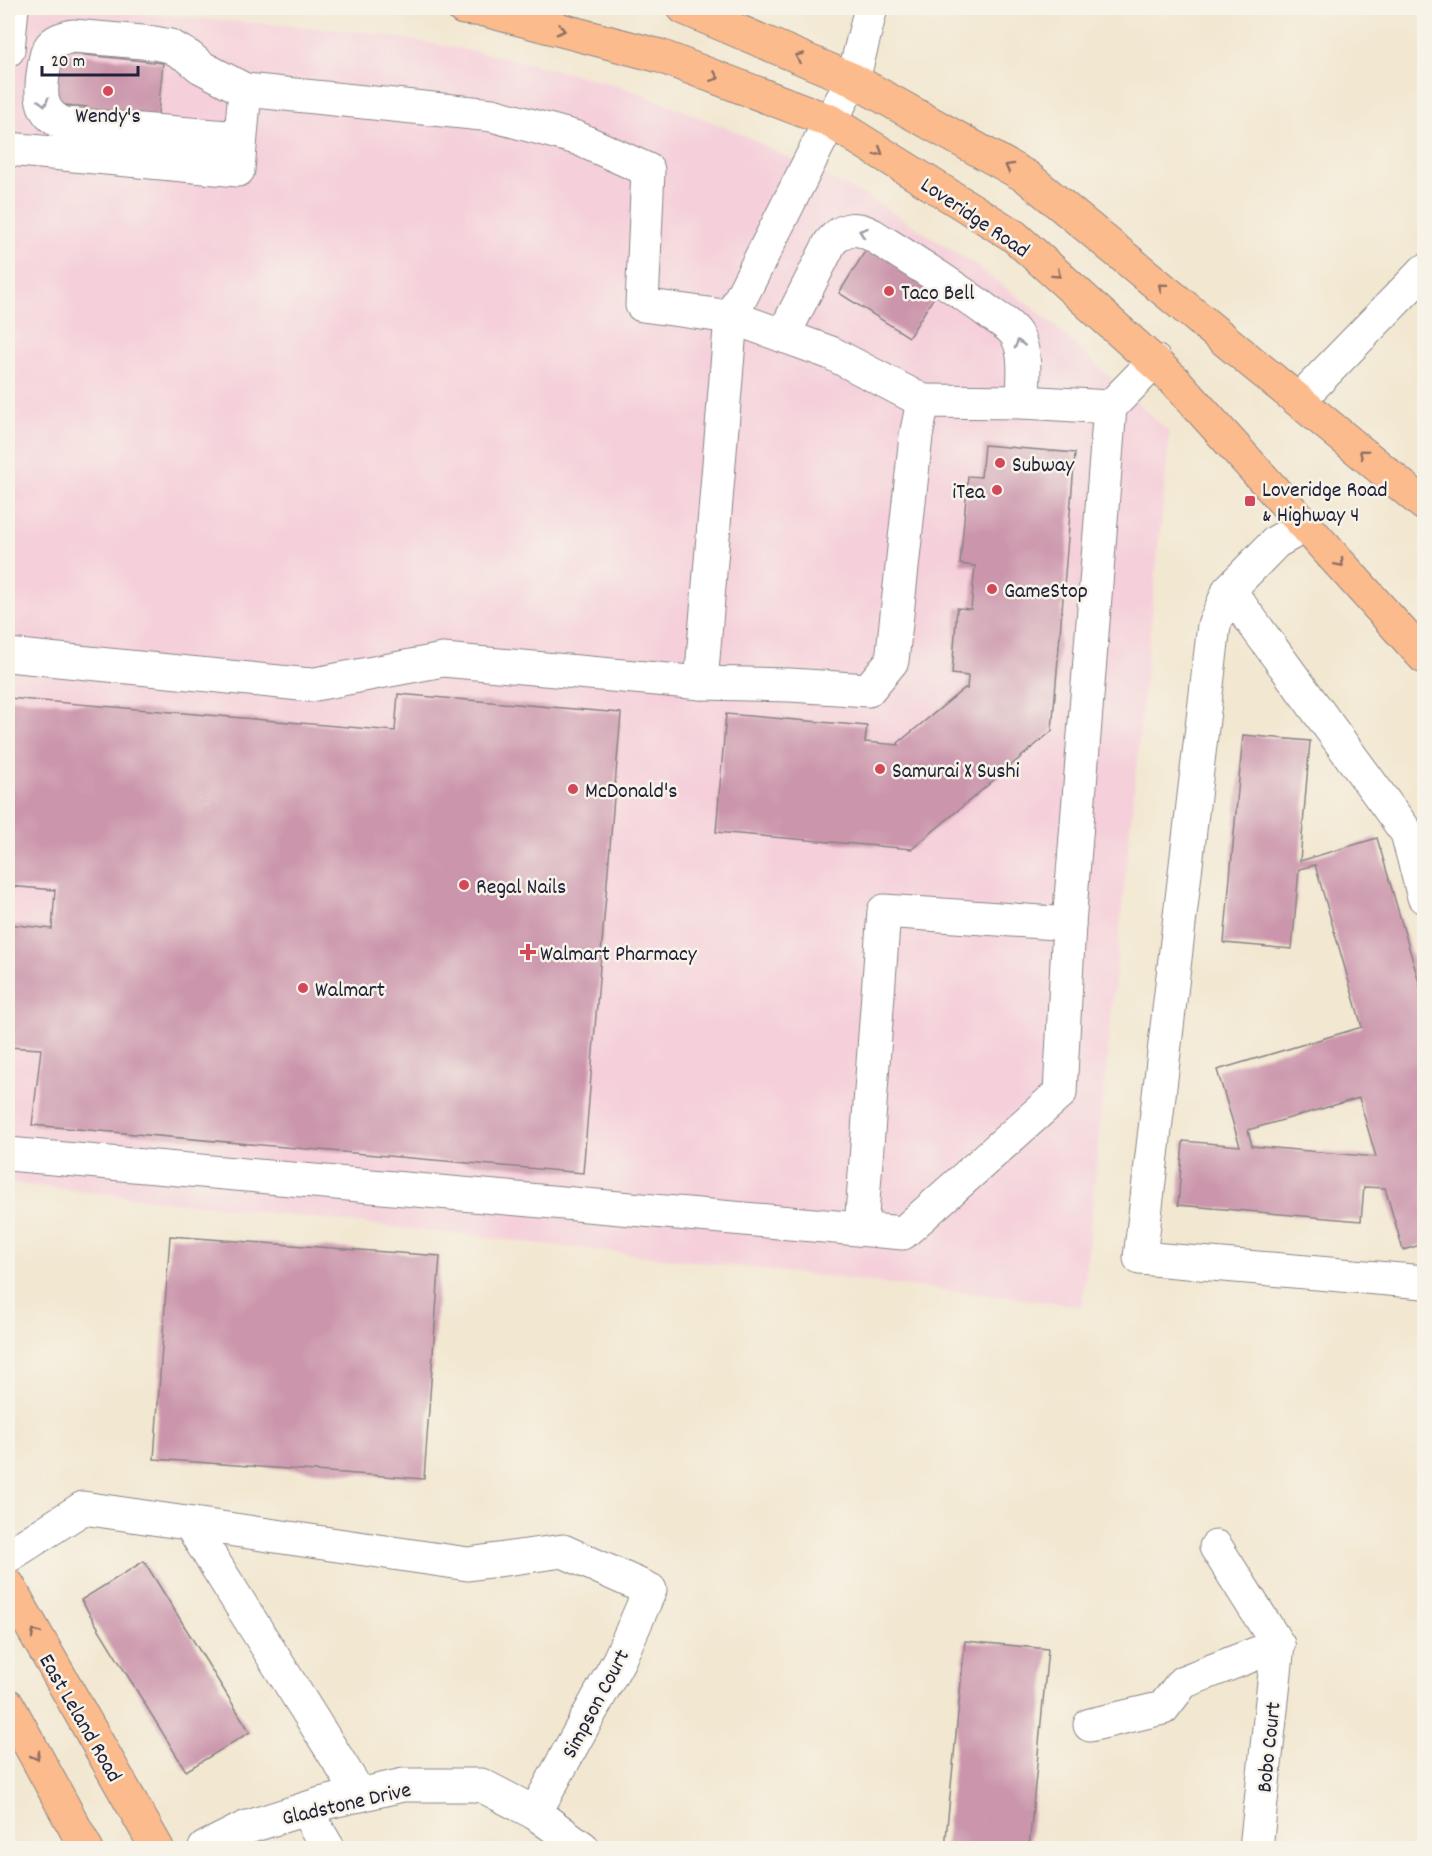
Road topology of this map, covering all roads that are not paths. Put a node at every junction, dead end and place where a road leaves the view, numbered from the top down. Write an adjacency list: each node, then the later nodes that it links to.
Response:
1 (12, 8): 5 (street)
2 (463, 8): 8 (main road, Loveridge Road, one-way to 8)
3 (684, 8): 6 (main road, one-way to 3)
4 (871, 8): 6 (street)
5 (8, 50)
6 (853, 80): 8 (street); 15 (main road, one-way to 6)
7 (245, 90): 9 (street); 9 (street, one-way to 9); 12 (street)
8 (830, 121): 12 (street); 14 (main road, Loveridge Road, one-way to 14)
9 (240, 138): 10 (street)
10 (8, 149)
11 (1425, 271): 15 (street)
12 (731, 317): 13 (street); 24 (street)
13 (783, 336): 16 (street); 17 (street, one-way to 13)
14 (1155, 361): 18 (street); 20 (main road, Loveridge Road)
15 (1299, 400): 19 (main road, one-way to 15)
16 (923, 401): 17 (street); 24 (street)
17 (1023, 402): 18 (street)
18 (1110, 407): 26 (street)
19 (1425, 504)
20 (1306, 525): 21 (street); 23 (main road, Loveridge Road, one-way to 23)
21 (1228, 590): 25 (street); 29 (street)
22 (8, 655): 24 (street)
23 (1425, 657)
24 (700, 683)
25 (1425, 897)
26 (1069, 924): 28 (street); 28 (street)
27 (8, 1154): 28 (street)
28 (861, 1229)
29 (1425, 1282)
30 (190, 1524): 32 (street); 37 (street); 39 (street, Simpson Court)
31 (1216, 1546): 34 (street)
32 (8, 1556)
33 (8, 1585): 41 (main road, East Leland Road, one-way to 33)
34 (1278, 1645): 36 (street); 45 (street, Bobo Court)
35 (8, 1705): 40 (main road, one-way to 40)
36 (1090, 1725)
37 (360, 1795): 38 (street, Gladstone Drive); 39 (street, Gladstone Drive)
38 (305, 1809): 42 (street, Gladstone Drive); 43 (street)
39 (535, 1813): 44 (street, Gladstone Drive)
40 (86, 1848)
41 (157, 1848)
42 (205, 1848)
43 (328, 1848)
44 (583, 1848)
45 (1256, 1848)

